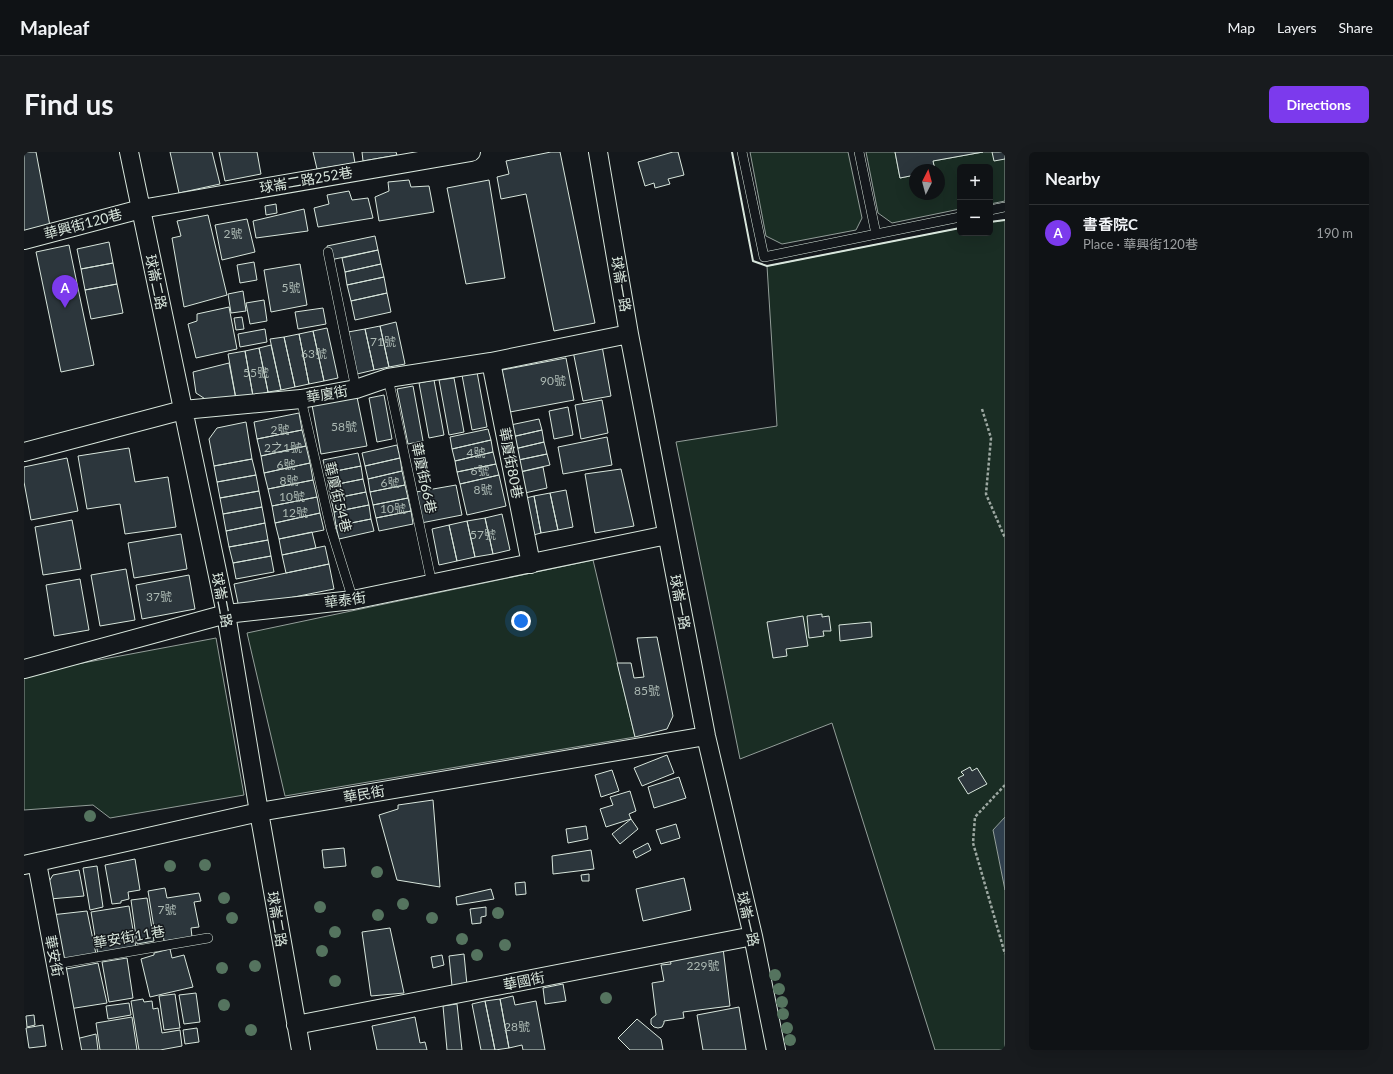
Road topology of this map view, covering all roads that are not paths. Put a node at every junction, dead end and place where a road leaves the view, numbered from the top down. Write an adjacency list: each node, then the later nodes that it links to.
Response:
1 (129, 152): 7 (street, 球崙二路)
2 (471, 152): 7 (street, 球崙二路252巷)
3 (598, 152): 13 (street, 球崙一路)
4 (742, 152): 10 (lane)
5 (860, 152): 10 (lane)
6 (1005, 207): 8 (lane)
7 (141, 209): 11 (street, 華興街120巷); 18 (street, 球崙二路)
8 (993, 209)
9 (957, 218): 10 (lane)
10 (876, 234)
11 (24, 240)
12 (328, 252): 16 (lane)
13 (629, 334): 14 (street, 華廈街); 20 (street, 球崙一路)
14 (491, 362): 15 (street, 華廈街); 21 (street, 華廈街80巷)
15 (388, 378): 16 (street, 華廈街); 22 (lane, 華廈街66巷)
16 (356, 389): 17 (street, 華廈街)
17 (300, 399): 18 (street, 華廈街); 23 (lane, 華廈街54巷)
18 (183, 410): 19 (street, 華廈街); 24 (street, 球崙二路)
19 (24, 452)
20 (667, 535): 21 (street, 華泰街); 26 (street, 球崙一路)
21 (531, 564): 22 (street, 華泰街)
22 (432, 584): 23 (street, 華泰街)
23 (353, 600): 24 (street, 華泰街)
24 (226, 614): 25 (street, 華泰街); 27 (street, 球崙二路)
25 (24, 669)
26 (706, 736): 27 (street, 華民街); 29 (street, 球崙一路)
27 (259, 812): 28 (street, 華民街); 32 (street, 球崙二路)
28 (30, 864): 31 (street, 華安街)
29 (753, 936): 32 (street, 華國街); 35 (street, 球崙一路)
30 (208, 938): 31 (lane, 華安街11巷)
31 (56, 964): 33 (street, 華安街)
32 (296, 1025): 34 (street, 球崙二路)
33 (72, 1050)
34 (301, 1050)
35 (776, 1050)

